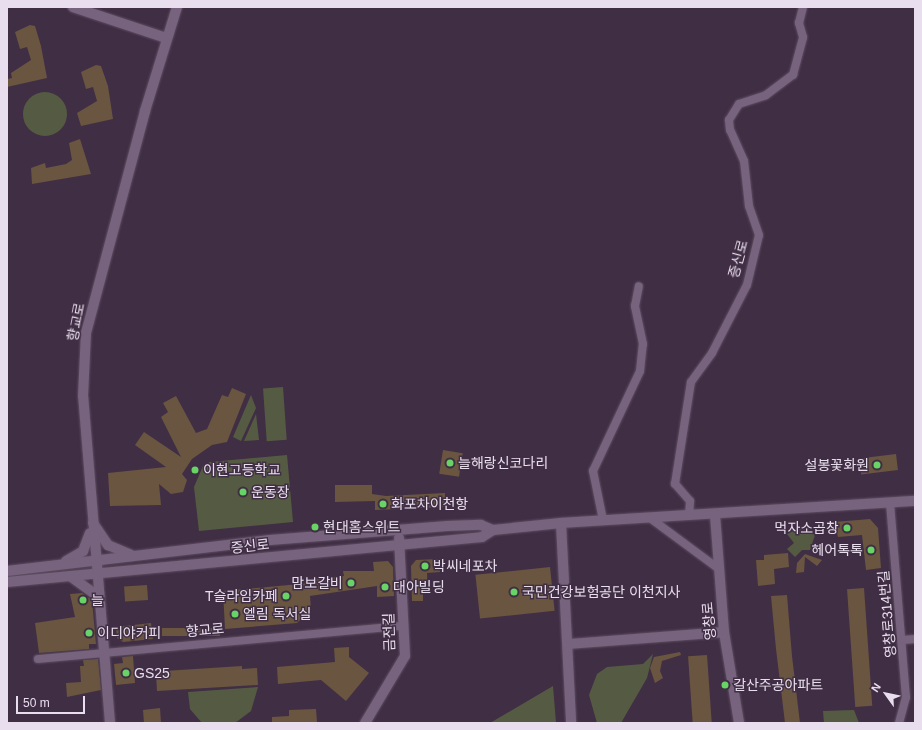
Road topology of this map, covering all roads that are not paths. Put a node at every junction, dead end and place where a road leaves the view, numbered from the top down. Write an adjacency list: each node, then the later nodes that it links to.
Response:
1 (73, 7): 4 (main road)
2 (177, 7): 4 (main road, 향교로)
3 (803, 7): 9 (street, 증신로)
4 (166, 38): 12 (main road, 향교로)
5 (639, 286): 11 (street)
6 (915, 501): 7 (main road, 증신로)
7 (890, 502): 8 (main road, 증신로); 29 (street, 영창로314번길)
8 (715, 515): 9 (main road, 증신로); 20 (main road, 영창로)
9 (689, 516): 10 (main road, 증신로)
10 (650, 518): 11 (main road, 증신로); 20 (street)
11 (603, 520): 13 (main road, 증신로)
12 (92, 521): 17 (main road); 18 (main road, 향교로); 19 (main road)
13 (561, 523): 15 (main road, 증신로); 30 (main road)
14 (399, 530): 15 (main road, 증신로); 16 (main road, 금전길); 17 (main road, 증신로)
15 (493, 530): 16 (main road, 증신로)
16 (399, 545): 22 (main road, 증신로); 26 (main road, 금전길)
17 (134, 556): 18 (main road, 증신로)
18 (95, 561): 19 (main road, 증신로); 22 (main road, 향교로)
19 (57, 565): 21 (main road, 증신로)
20 (719, 569): 27 (main road, 영창로)
21 (7, 571)
22 (96, 574): 23 (main road, 증신로); 25 (main road, 향교로)
23 (70, 576): 24 (main road, 증신로); 25 (main road)
24 (7, 582)
25 (98, 597): 31 (main road, 향교로)
26 (404, 626): 31 (street, 향교로); 34 (main road, 금전길)
27 (724, 632): 30 (main road); 36 (main road, 영창로)
28 (915, 639): 29 (street)
29 (902, 640): 37 (street, 영창로314번길)
30 (569, 644): 35 (main road)
31 (104, 653): 32 (street, 향교로); 33 (main road, 향교로)
32 (38, 659)
33 (110, 723)
34 (365, 723)
35 (571, 723)
36 (739, 723)
37 (899, 723)

